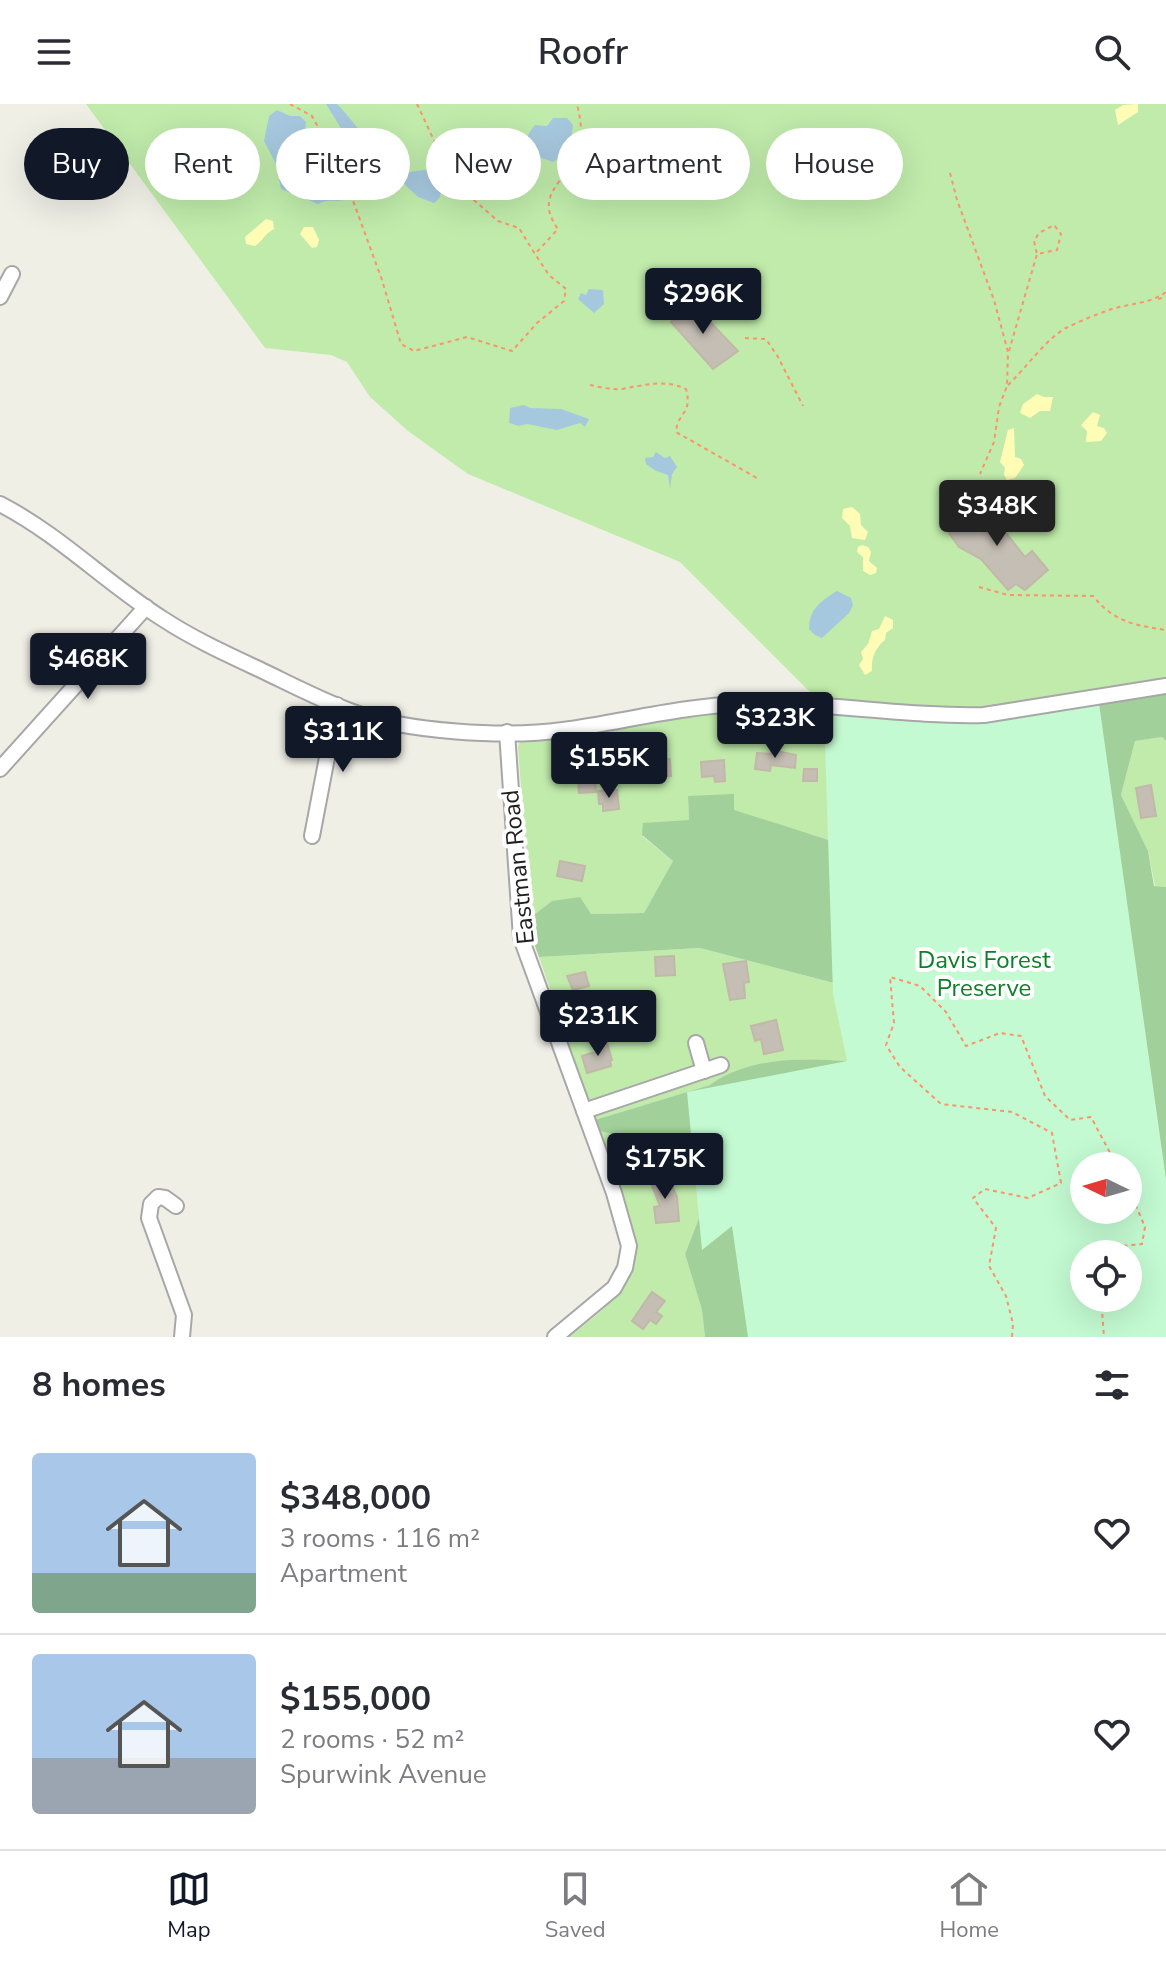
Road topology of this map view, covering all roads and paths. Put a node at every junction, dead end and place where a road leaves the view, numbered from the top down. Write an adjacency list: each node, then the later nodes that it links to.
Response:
1 (290, 104): 5 (path)
2 (417, 104): 5 (path)
3 (577, 104): 5 (path)
4 (950, 173): 11 (path)
5 (535, 254)
6 (1037, 254): 6 (path); 11 (path)
7 (12, 274): 9 (street)
8 (1166, 295): 13 (path)
9 (0, 297)
10 (745, 338): 14 (path)
11 (1008, 352): 13 (path)
12 (590, 385): 16 (path)
13 (1007, 386): 15 (path)
14 (803, 406)
15 (980, 474)
16 (757, 478)
17 (0, 504): 19 (street)
18 (979, 587): 20 (path)
19 (146, 607): 22 (street); 24 (street)
20 (1166, 630)
21 (1166, 686): 23 (street)
22 (337, 705): 23 (street); 25 (street)
23 (507, 732): 29 (street, Eastman Road)
24 (0, 769)
25 (312, 836)
26 (696, 1043): 28 (street)
27 (721, 1065): 28 (street)
28 (704, 1071): 29 (street)
29 (584, 1111): 36 (street, Eastman Road)
30 (1110, 1152): 37 (path)
31 (176, 1206): 35 (street)
32 (1142, 1220): 33 (path)
33 (1142, 1244)
34 (1102, 1312): 38 (path)
35 (182, 1337)
36 (555, 1337)
37 (1012, 1337)
38 (1104, 1337)

